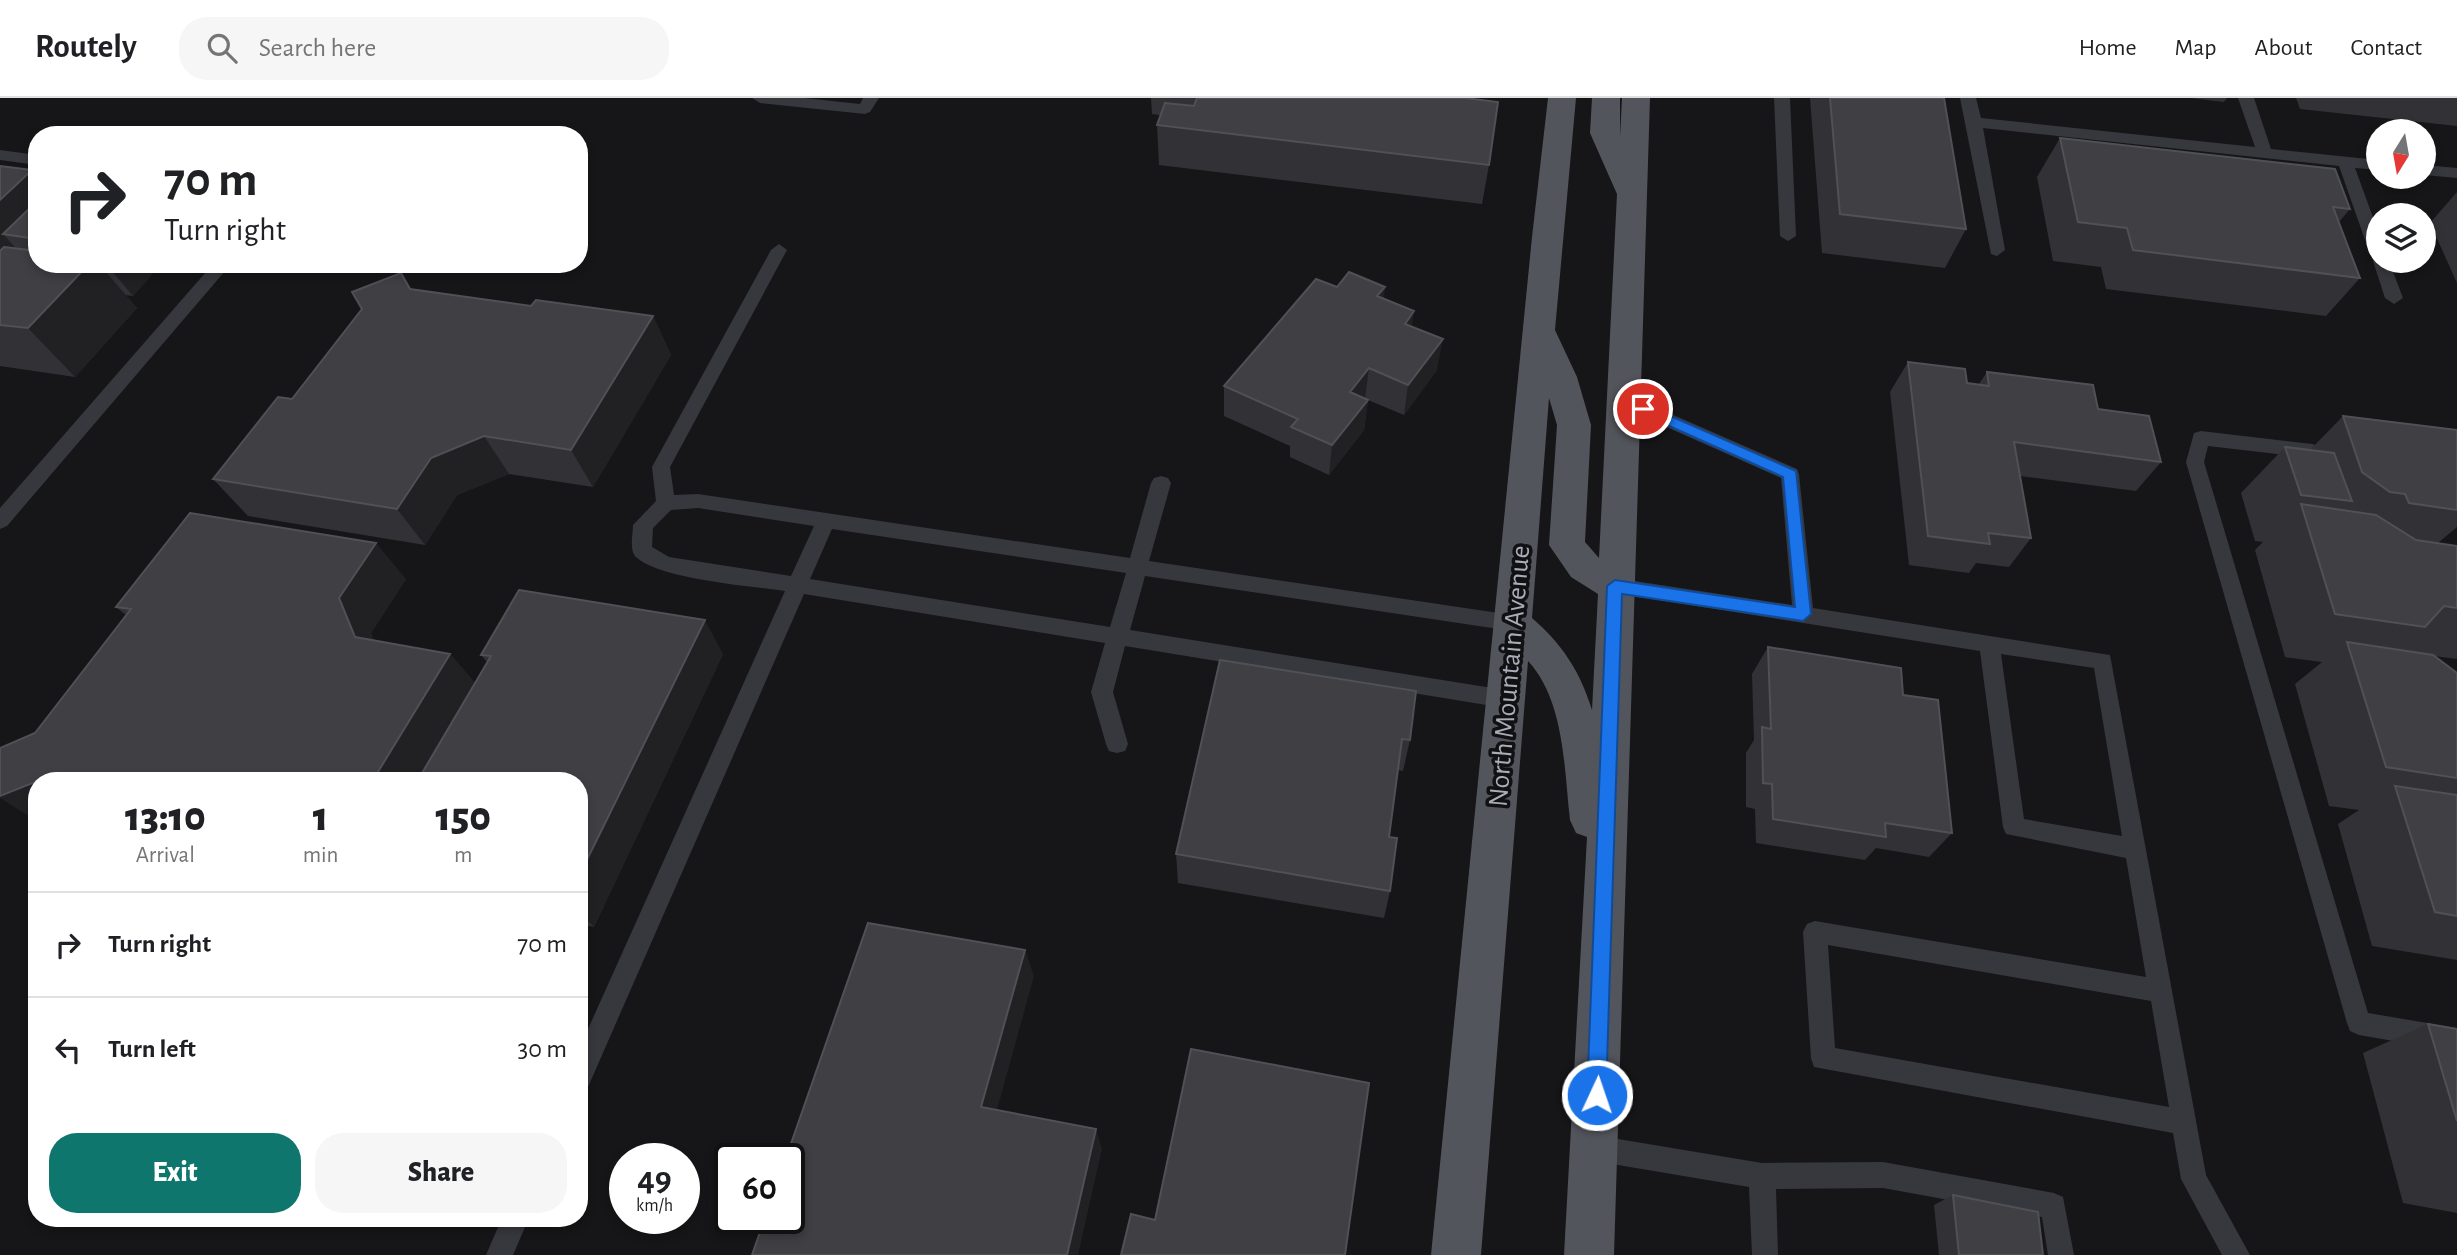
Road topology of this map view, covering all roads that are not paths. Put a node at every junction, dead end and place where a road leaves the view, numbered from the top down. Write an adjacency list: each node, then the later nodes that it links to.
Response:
1 (760, 98): 2 (lane)
2 (871, 98)
3 (1562, 98): 25 (main road, North Mountain Avenue)
4 (1606, 98): 17 (main road)
5 (1636, 98): 17 (main road)
6 (1782, 98): 19 (lane)
7 (1968, 98): 9 (lane)
8 (2246, 98): 10 (lane)
9 (1974, 122): 10 (lane); 21 (lane)
10 (2265, 153): 13 (lane)
11 (0, 155): 12 (lane)
12 (28, 159)
13 (2345, 161): 14 (lane); 18 (lane)
14 (2366, 164)
15 (2436, 171): 16 (lane)
16 (2457, 173)
17 (1631, 196): 26 (main road)
18 (2366, 220)
19 (1788, 236)
20 (779, 250): 29 (lane)
21 (1997, 250)
22 (215, 273): 30 (lane)
23 (2385, 273): 24 (lane)
24 (2394, 298)
25 (1540, 333): 34 (main road); 36 (main road, North Mountain Avenue)
26 (1623, 400): 34 (main road); 35 (lane)
27 (2336, 454): 44 (lane)
28 (1161, 483): 32 (lane)
29 (666, 503): 31 (lane); 33 (lane)
30 (0, 521)
31 (826, 521): 32 (lane); 33 (lane)
32 (1138, 566): 36 (lane); 37 (lane)
33 (798, 584): 37 (lane); 45 (lane)
34 (1615, 586): 35 (lane); 42 (main road)
35 (1803, 614): 38 (lane)
36 (1512, 623): 39 (main road, North Mountain Avenue); 42 (main road)
37 (1118, 635): 39 (lane); 40 (lane)
38 (1989, 643): 41 (lane); 41 (lane)
39 (1505, 699): 51 (main road, North Mountain Avenue)
40 (1117, 744)
41 (2136, 849): 43 (lane)
42 (1606, 909): 47 (main road)
43 (2161, 991): 46 (lane); 46 (lane)
44 (2457, 1040)
45 (588, 1058)
46 (2184, 1122): 55 (lane)
47 (1594, 1148): 48 (lane); 52 (main road)
48 (1762, 1176): 53 (lane); 54 (lane)
49 (512, 1227): 50 (lane)
50 (499, 1255)
51 (1456, 1255)
52 (1589, 1255)
53 (1765, 1255)
54 (2061, 1255)
55 (2237, 1255)

